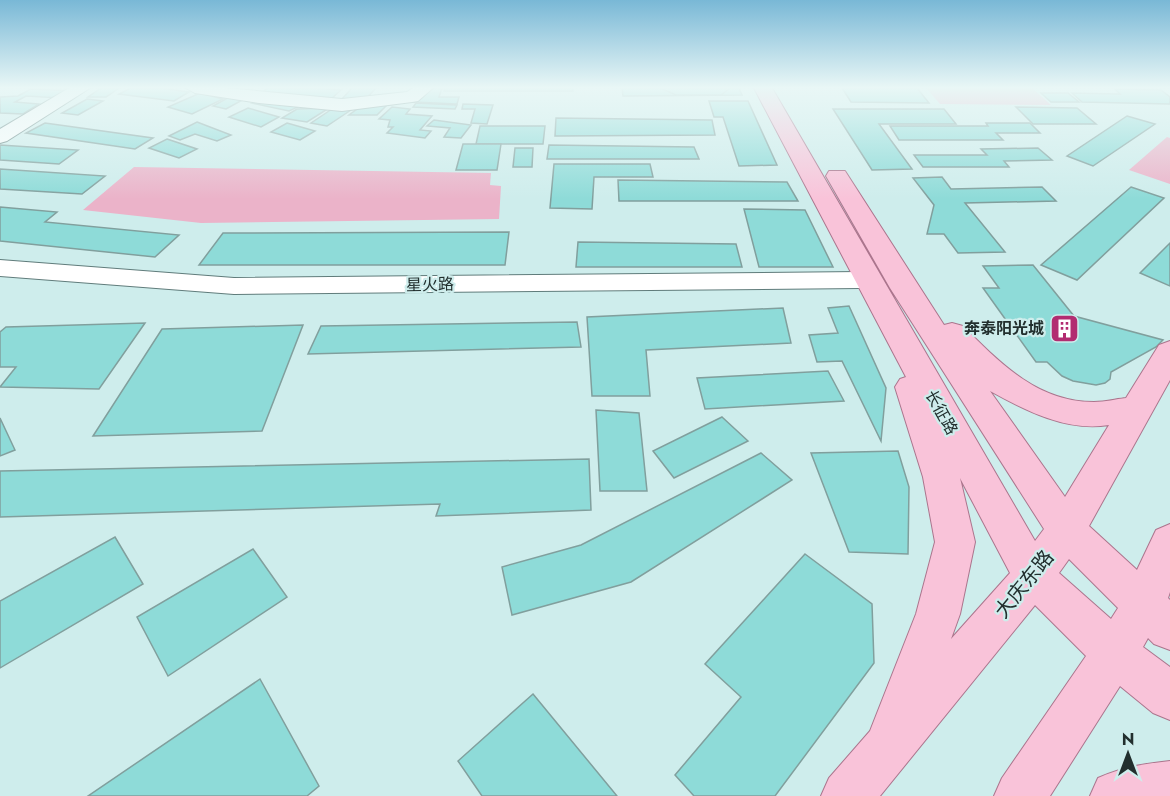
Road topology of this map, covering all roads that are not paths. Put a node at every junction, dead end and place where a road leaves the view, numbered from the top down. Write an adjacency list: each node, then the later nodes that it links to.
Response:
1 (20, 125): 4 (street)
2 (784, 125): 5 (main road, 长征路)
3 (807, 125): 8 (main road)
4 (0, 137)
5 (839, 225): 7 (main road); 13 (main road, 长征路)
6 (0, 268): 7 (street, 星火路)
7 (860, 280): 17 (main road)
8 (904, 288): 10 (main road); 11 (main road)
9 (1170, 352): 10 (main road, 大庆东路)
10 (1135, 409): 11 (main road, 大庆东路)
11 (1066, 530): 13 (main road, 大庆东路); 14 (main road)
12 (1170, 542): 14 (main road)
13 (1032, 576): 15 (main road, 长征路); 17 (main road, 大庆东路)
14 (1156, 618): 15 (main road)
15 (1115, 653): 16 (main road, 长征路); 20 (main road)
16 (1170, 696)
17 (888, 747): 19 (main road, 大庆东路)
18 (1170, 787): 21 (main road)
19 (847, 796)
20 (1020, 796)
21 (1116, 796)

